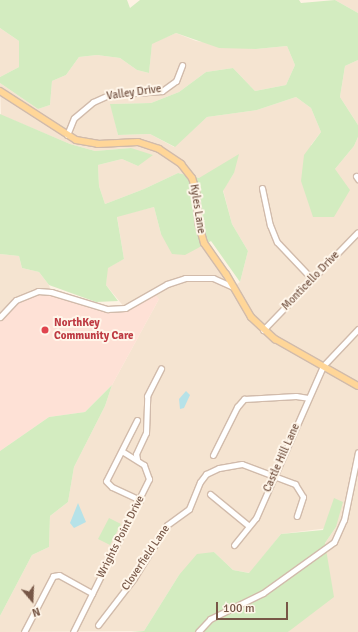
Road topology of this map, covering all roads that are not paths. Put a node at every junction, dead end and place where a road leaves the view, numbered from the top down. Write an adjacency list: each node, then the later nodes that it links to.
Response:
1 (182, 65): 3 (street, Valley Drive)
2 (0, 91): 3 (main road, Kyles Lane)
3 (67, 135): 7 (main road, Kyles Lane)
4 (262, 188): 6 (street)
5 (358, 232): 6 (street, Monticello Drive)
6 (312, 279): 10 (street, Monticello Drive)
7 (233, 287): 8 (street); 10 (main road, Kyles Lane)
8 (0, 316)
9 (358, 329): 11 (street, Castle Hill Lane)
10 (263, 330): 11 (main road, Kyles Lane)
11 (323, 366): 13 (main road, Kyles Lane); 14 (street, Castle Hill Lane)
12 (161, 368): 19 (street)
13 (358, 386)
14 (308, 398): 18 (street); 20 (street, Castle Hill Lane)
15 (137, 420): 16 (street)
16 (122, 451): 19 (street, Wrights Point Drive); 22 (street)
17 (358, 452): 30 (street)
18 (213, 455)
19 (137, 459): 22 (street, Wrights Point Drive)
20 (274, 475): 23 (street, Cloverfield Lane); 24 (street, Castle Hill Lane); 27 (street, Cloverfield Lane)
21 (210, 494): 24 (street)
22 (140, 500): 26 (street, Wrights Point Drive)
23 (297, 516)
24 (249, 526): 25 (street, Castle Hill Lane)
25 (234, 545)
26 (92, 593): 28 (street); 29 (street, Wrights Point Drive)
27 (98, 625)
28 (24, 632)
29 (73, 632)
30 (198, 632)

